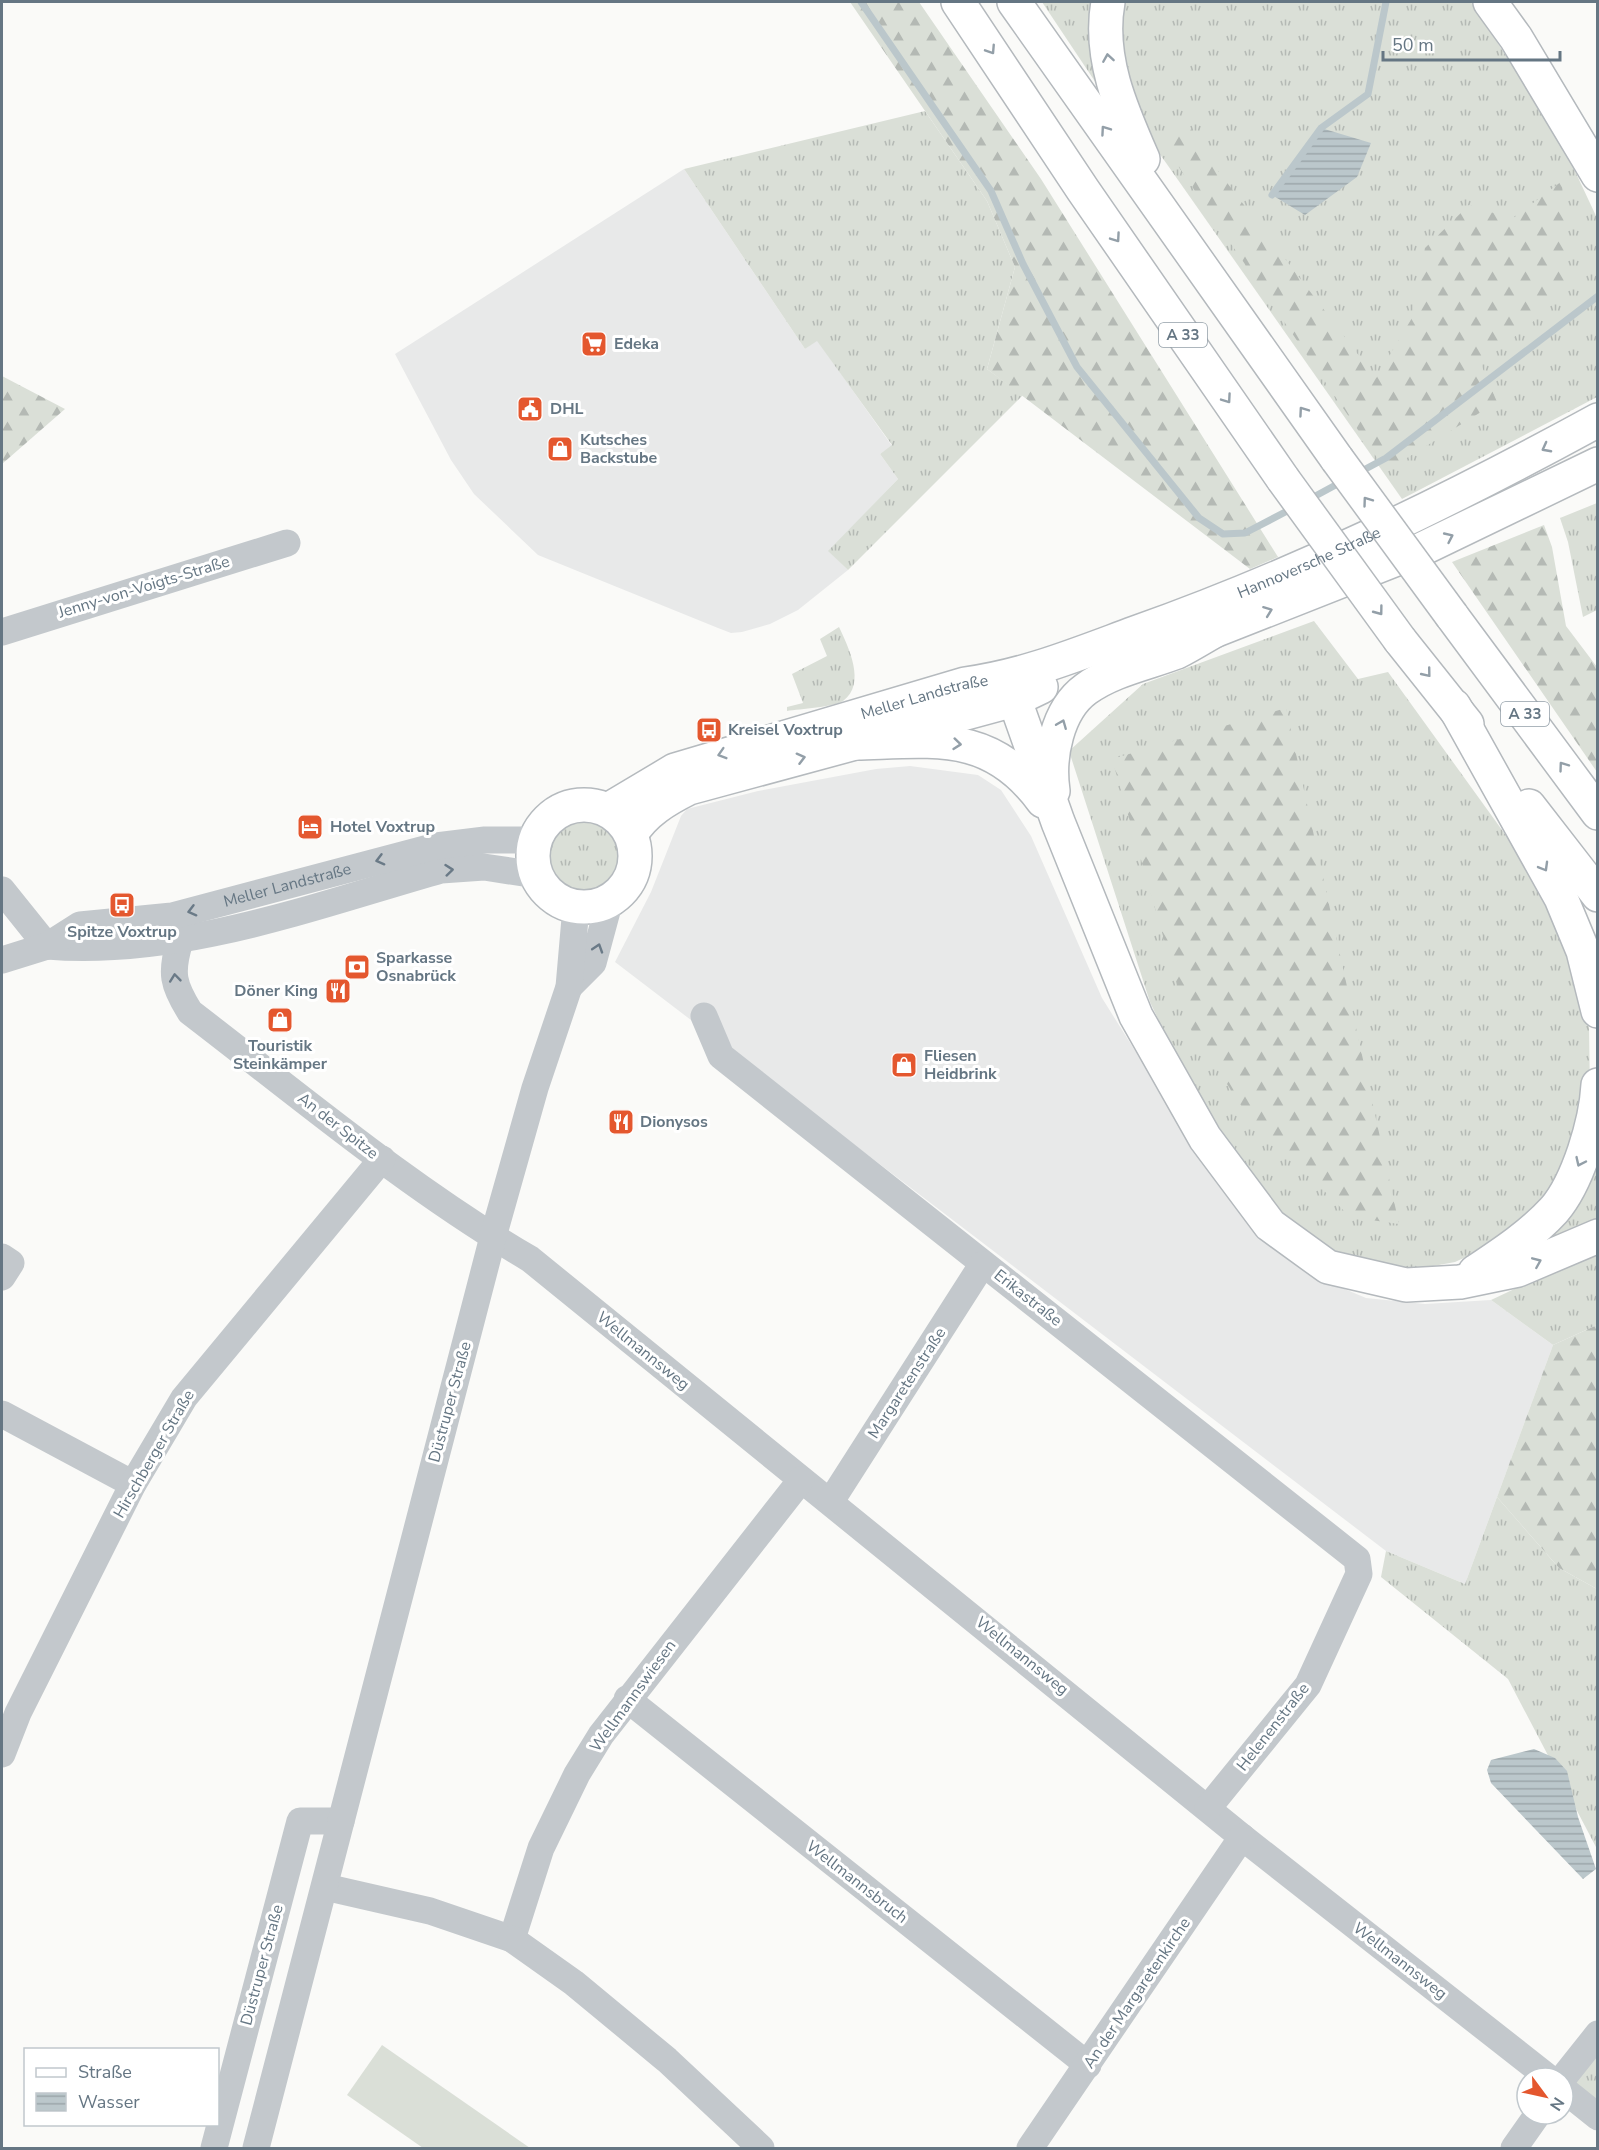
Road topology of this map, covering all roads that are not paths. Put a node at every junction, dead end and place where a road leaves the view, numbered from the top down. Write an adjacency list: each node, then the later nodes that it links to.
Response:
1 (958, 2): 13 (main road, A 33, one-way to 13, bridge)
2 (1014, 2): 6 (main road, A 33, one-way to 2)
3 (1108, 2): 6 (main road, one-way to 3)
4 (1490, 2): 5 (main road)
5 (1598, 176)
6 (1175, 229): 16 (main road, A 33, one-way to 6, bridge)
7 (1598, 420): 12 (main road, Hannoversche Straße, one-way to 12)
8 (1598, 464): 11 (main road, Hannoversche Straße, one-way to 8)
9 (287, 543): 10 (street, Jenny-von-Voigts-Straße)
10 (2, 632)
11 (1214, 632): 12 (main road, Hannoversche Straße); 17 (main road, one-way to 11)
12 (1010, 689): 14 (main road, Meller Landstraße); 15 (main road, Meller Landstraße, one-way to 15); 17 (main road)
13 (1454, 706): 22 (main road, A 33); 29 (main road, one-way to 29)
14 (856, 743): 17 (main road, one-way to 17); 18 (main road, Meller Landstraße, one-way to 14)
15 (608, 810): 18 (main road); 19 (main road)
16 (1598, 813)
17 (1058, 822): 38 (main road)
18 (631, 834): 23 (main road)
19 (534, 840): 20 (main road); 26 (street, Meller Landstraße, one-way to 26)
20 (536, 875): 24 (main road); 25 (street, Meller Landstraße, one-way to 20)
21 (2, 890): 26 (street)
22 (1598, 895)
23 (610, 900): 24 (main road); 28 (street, Düstruper Straße, one-way to 23)
24 (576, 907): 28 (street, Düstruper Straße)
25 (180, 942): 26 (street, Meller Landstraße); 32 (street, An der Spitze, one-way to 25)
26 (47, 946): 27 (street, Meller Landstraße)
27 (2, 960)
28 (570, 987): 34 (street, Düstruper Straße)
29 (1598, 1011)
30 (704, 1016): 36 (street, Erikastraße)
31 (1598, 1086): 38 (main road, one-way to 38)
32 (381, 1159): 34 (street, An der Spitze); 41 (street, Hirschberger Straße)
33 (1598, 1236): 38 (main road, one-way to 33)
34 (493, 1237): 40 (street, Wellmannsweg); 47 (street, Düstruper Straße)
35 (2, 1257): 37 (street)
36 (982, 1265): 42 (street, Margaretenstraße); 43 (street, Erikastraße)
37 (2, 1277)
38 (1461, 1282)
39 (2, 1414): 41 (street)
40 (801, 1480): 42 (street, Wellmannsweg); 44 (street, Wellmannswiesen)
41 (133, 1484): 45 (street, Hirschberger Straße)
42 (831, 1501): 46 (street, Wellmannsweg)
43 (1359, 1574): 46 (street, Helenenstraße)
44 (627, 1699): 50 (street, Wellmannswiesen); 52 (street, Wellmannsbruch)
45 (2, 1754)
46 (1208, 1808): 48 (street, Wellmannsweg)
47 (341, 1821): 49 (street, Düstruper Straße); 58 (street, Düstruper Straße)
48 (1242, 1837): 52 (street, An der Margaretenkirche); 53 (street, Wellmannsweg)
49 (325, 1887): 50 (street); 59 (street, Düstruper Straße)
50 (512, 1939): 60 (street)
51 (1598, 2034): 54 (street)
52 (1088, 2065): 61 (street, An der Margaretenkirche)
53 (1534, 2066)
54 (1573, 2066)
55 (1575, 2099): 56 (street)
56 (1598, 2117)
57 (1530, 2126): 62 (street)
58 (214, 2148)
59 (256, 2148)
60 (761, 2148)
61 (1030, 2148)
62 (1514, 2148)

